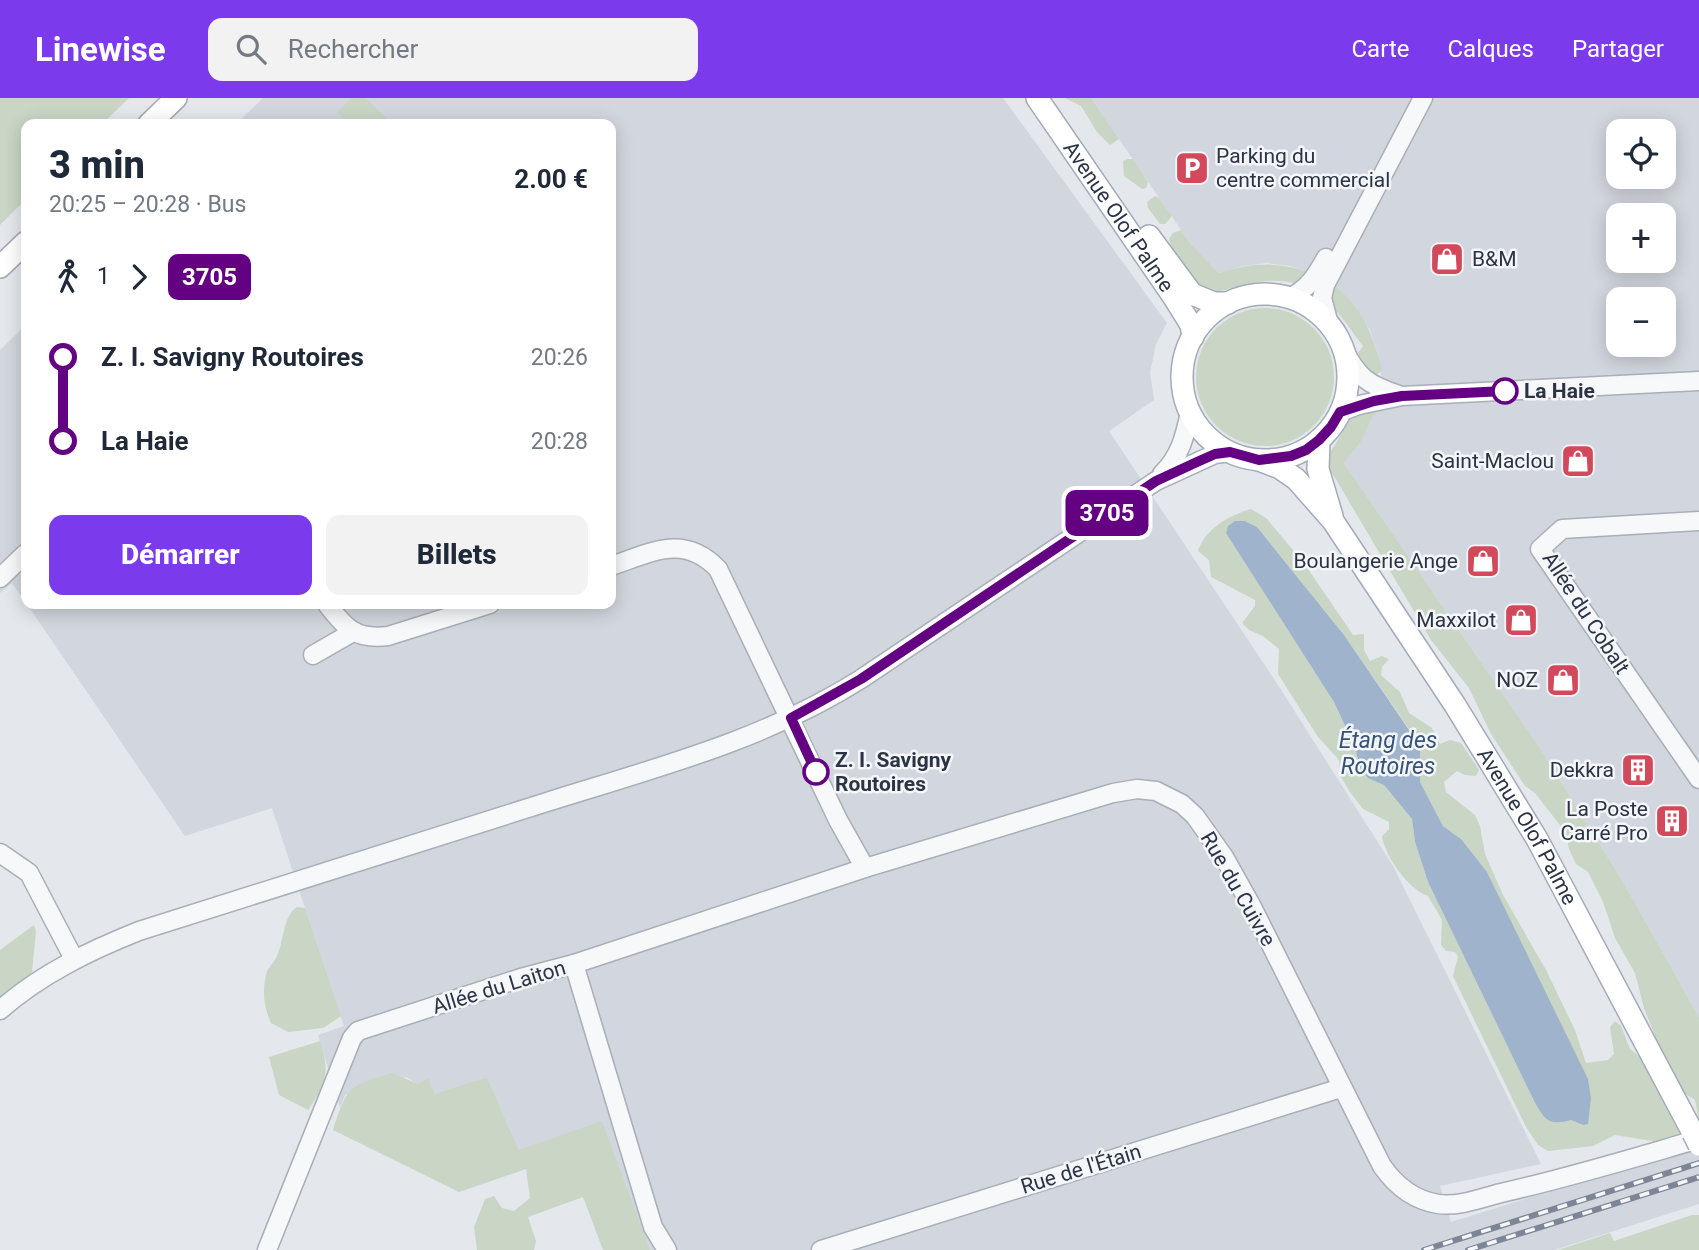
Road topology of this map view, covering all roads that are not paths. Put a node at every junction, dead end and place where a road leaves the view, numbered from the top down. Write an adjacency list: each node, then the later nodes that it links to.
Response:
1 (176, 98): 6 (main road)
2 (1037, 98): 12 (main road, Avenue Olof Palme)
3 (1055, 98): 10 (main road, Avenue Olof Palme)
4 (1412, 98): 9 (street)
5 (1423, 98): 11 (street)
6 (154, 119)
7 (21, 247): 8 (main road)
8 (4, 263)
9 (1289, 298): 10 (main road); 11 (main road)
10 (1228, 303): 12 (main road)
11 (1329, 324): 13 (main road)
12 (1193, 337): 16 (main road)
13 (1343, 348): 15 (street); 17 (main road)
14 (1699, 381): 15 (street)
15 (1402, 396): 17 (street)
16 (1190, 412): 19 (main road); 21 (street)
17 (1340, 412): 18 (main road)
18 (1319, 440): 20 (main road); 22 (main road, Avenue Olof Palme)
19 (1230, 452): 20 (main road); 21 (street)
20 (1259, 460): 22 (main road, Avenue Olof Palme)
21 (1156, 481): 31 (street)
22 (1333, 521): 39 (main road, Avenue Olof Palme)
23 (1699, 522): 32 (street, Allée du Cobalt)
24 (21, 557): 26 (street)
25 (616, 564): 31 (street)
26 (0, 578)
27 (330, 609): 29 (street)
28 (474, 609): 29 (street)
29 (352, 632): 30 (street)
30 (313, 655)
31 (791, 718): 34 (street); 35 (street)
32 (1699, 779)
33 (0, 853): 35 (street)
34 (865, 868): 36 (street, Allée du Laiton); 38 (street, Rue du Cuivre)
35 (74, 959): 37 (street)
36 (574, 964): 40 (street, Allée du Laiton); 41 (street)
37 (0, 1010)
38 (1341, 1088): 39 (street, Rue du Cuivre); 42 (street, Rue de l'Étain)
39 (1697, 1139)
40 (267, 1250)
41 (667, 1250)
42 (821, 1250)

